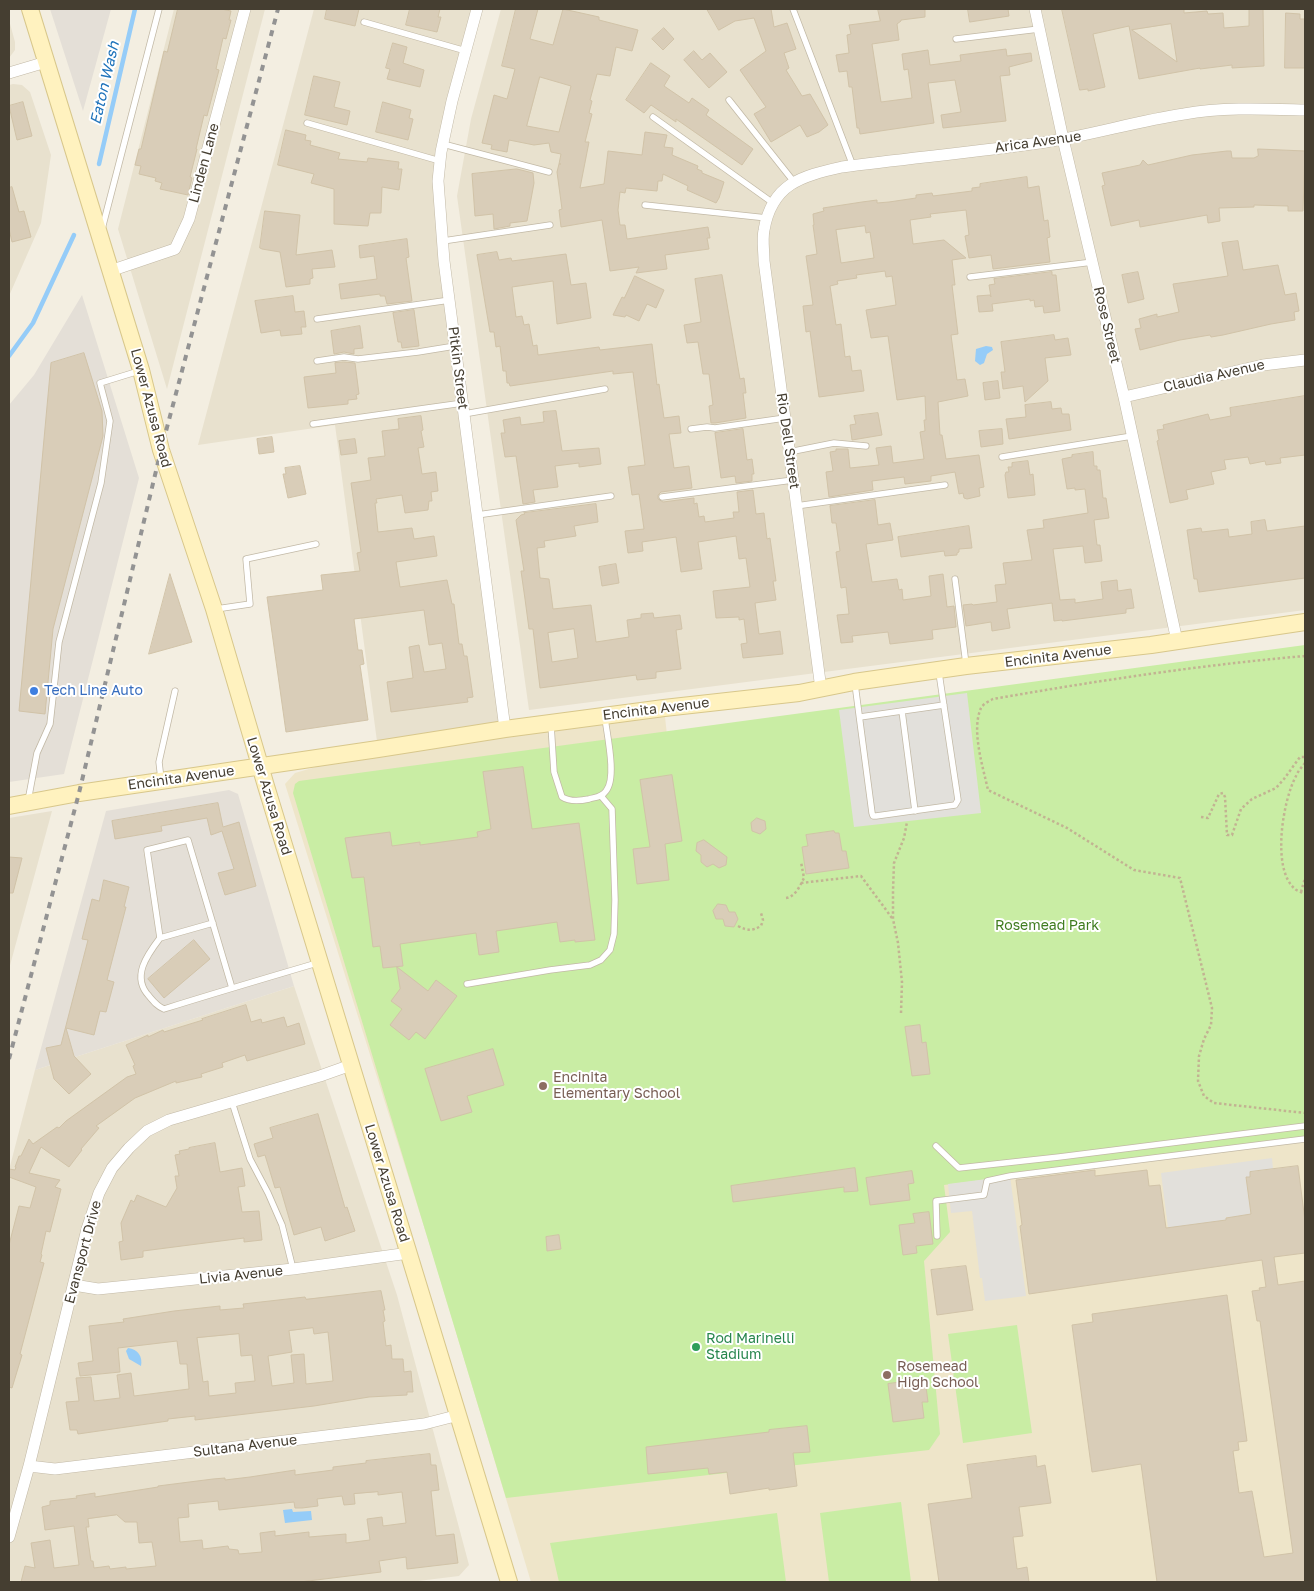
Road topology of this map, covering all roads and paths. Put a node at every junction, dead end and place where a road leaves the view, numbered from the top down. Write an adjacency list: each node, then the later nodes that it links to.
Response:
1 (30, 9): 11 (main road, Lower Azusa Road)
2 (159, 9): 27 (lane)
3 (245, 9): 30 (street, Linden Lane)
4 (477, 9): 10 (street, Pitkin Street)
5 (793, 9): 20 (lane)
6 (1035, 9): 8 (street, Rose Street)
7 (364, 22): 10 (lane)
8 (1039, 29): 9 (lane); 17 (street, Rose Street)
9 (956, 39)
10 (466, 51): 18 (street, Pitkin Street)
11 (46, 62): 12 (street); 27 (main road, Lower Azusa Road)
12 (9, 73)
13 (729, 100): 22 (lane)
14 (1305, 110): 17 (street, Arica Avenue)
15 (653, 117): 23 (lane)
16 (307, 123): 19 (lane)
17 (1063, 139): 20 (street, Arica Avenue); 29 (street, Rose Street)
18 (443, 144): 19 (street, Pitkin Street); 21 (lane)
19 (440, 161): 28 (street, Pitkin Street)
20 (853, 166): 22 (street, Arica Avenue)
21 (549, 172)
22 (794, 182): 23 (street, Arica Avenue)
23 (775, 199): 25 (street, Rio Dell Street)
24 (645, 205): 25 (lane)
25 (767, 218): 41 (street, Rio Dell Street)
26 (550, 225): 28 (lane)
27 (99, 232): 30 (main road, Lower Azusa Road)
28 (442, 241): 32 (street, Pitkin Street)
29 (1093, 262): 31 (lane); 39 (street, Rose Street)
30 (110, 271): 37 (main road, Lower Azusa Road)
31 (970, 277)
32 (450, 300): 33 (lane); 34 (street, Pitkin Street)
33 (316, 319)
34 (455, 346): 36 (lane); 40 (street, Pitkin Street)
35 (1305, 360): 39 (street, Claudia Avenue)
36 (316, 361)
37 (142, 370): 56 (main road, Lower Azusa Road); 76 (lane)
38 (605, 389): 40 (lane)
39 (1124, 397): 44 (street, Rose Street)
40 (463, 408): 42 (lane); 53 (street, Pitkin Street)
41 (785, 418): 43 (lane); 46 (street, Rio Dell Street)
42 (313, 424)
43 (691, 429)
44 (1132, 436): 47 (lane); 58 (street, Rose Street)
45 (866, 446): 46 (lane)
46 (789, 452): 48 (street, Rio Dell Street)
47 (1002, 457)
48 (793, 480): 51 (lane); 52 (street, Rio Dell Street)
49 (945, 484): 52 (lane)
50 (611, 496): 53 (lane)
51 (662, 497)
52 (796, 506): 63 (street, Rio Dell Street)
53 (477, 515): 70 (street, Pitkin Street)
54 (316, 544): 56 (lane)
55 (955, 579): 60 (lane)
56 (214, 610): 73 (main road, Lower Azusa Road)
57 (1305, 622): 58 (main road, Encinita Avenue)
58 (1177, 641): 60 (main road, Encinita Avenue)
59 (1305, 656): 97 (path)
60 (966, 666): 61 (main road, Encinita Avenue)
61 (939, 670): 62 (main road, Encinita Avenue); 65 (lane)
62 (854, 682): 63 (main road, Encinita Avenue); 68 (lane)
63 (821, 689): 67 (main road, Encinita Avenue)
64 (175, 691): 74 (lane)
65 (944, 705): 66 (lane); 78 (lane)
66 (902, 711): 68 (lane); 78 (lane)
67 (604, 716): 69 (main road, Encinita Avenue); 75 (lane)
68 (860, 717): 78 (lane)
69 (550, 723): 70 (main road, Encinita Avenue); 75 (lane)
70 (505, 729): 73 (main road, Encinita Avenue)
71 (1305, 757): 79 (path)
72 (1305, 763): 83 (path)
73 (260, 766): 74 (main road, Encinita Avenue); 91 (main road, Lower Azusa Road)
74 (162, 781): 76 (main road, Encinita Avenue)
75 (601, 796): 92 (lane)
76 (28, 803): 77 (main road, Encinita Avenue)
77 (9, 806)
78 (915, 811): 87 (path)
79 (1201, 817)
80 (801, 862): 82 (path)
81 (1305, 878): 83 (path)
82 (802, 883): 85 (path); 87 (path)
83 (1301, 892): 84 (path)
84 (1305, 894)
85 (786, 898)
86 (761, 914): 89 (path)
87 (893, 919): 94 (path)
88 (213, 923): 90 (lane); 90 (lane); 93 (lane)
89 (738, 926)
90 (160, 938): 93 (lane)
91 (320, 962): 93 (lane); 95 (main road, Lower Azusa Road)
92 (467, 984)
93 (232, 988)
94 (902, 1013)
95 (351, 1065): 96 (street, Evansport Drive); 102 (main road, Lower Azusa Road)
96 (232, 1102): 103 (lane); 104 (street, Evansport Drive)
97 (1305, 1113)
98 (1305, 1126): 100 (lane)
99 (1305, 1139): 101 (lane)
100 (936, 1146)
101 (937, 1236)
102 (409, 1253): 103 (street, Livia Avenue); 105 (main road, Lower Azusa Road)
103 (293, 1269): 104 (street, Livia Avenue)
104 (74, 1285): 106 (street, Evansport Drive)
105 (459, 1415): 106 (street, Sultana Avenue); 108 (main road, Lower Azusa Road)
106 (29, 1466): 107 (street, Evansport Drive)
107 (9, 1536)
108 (509, 1582)

